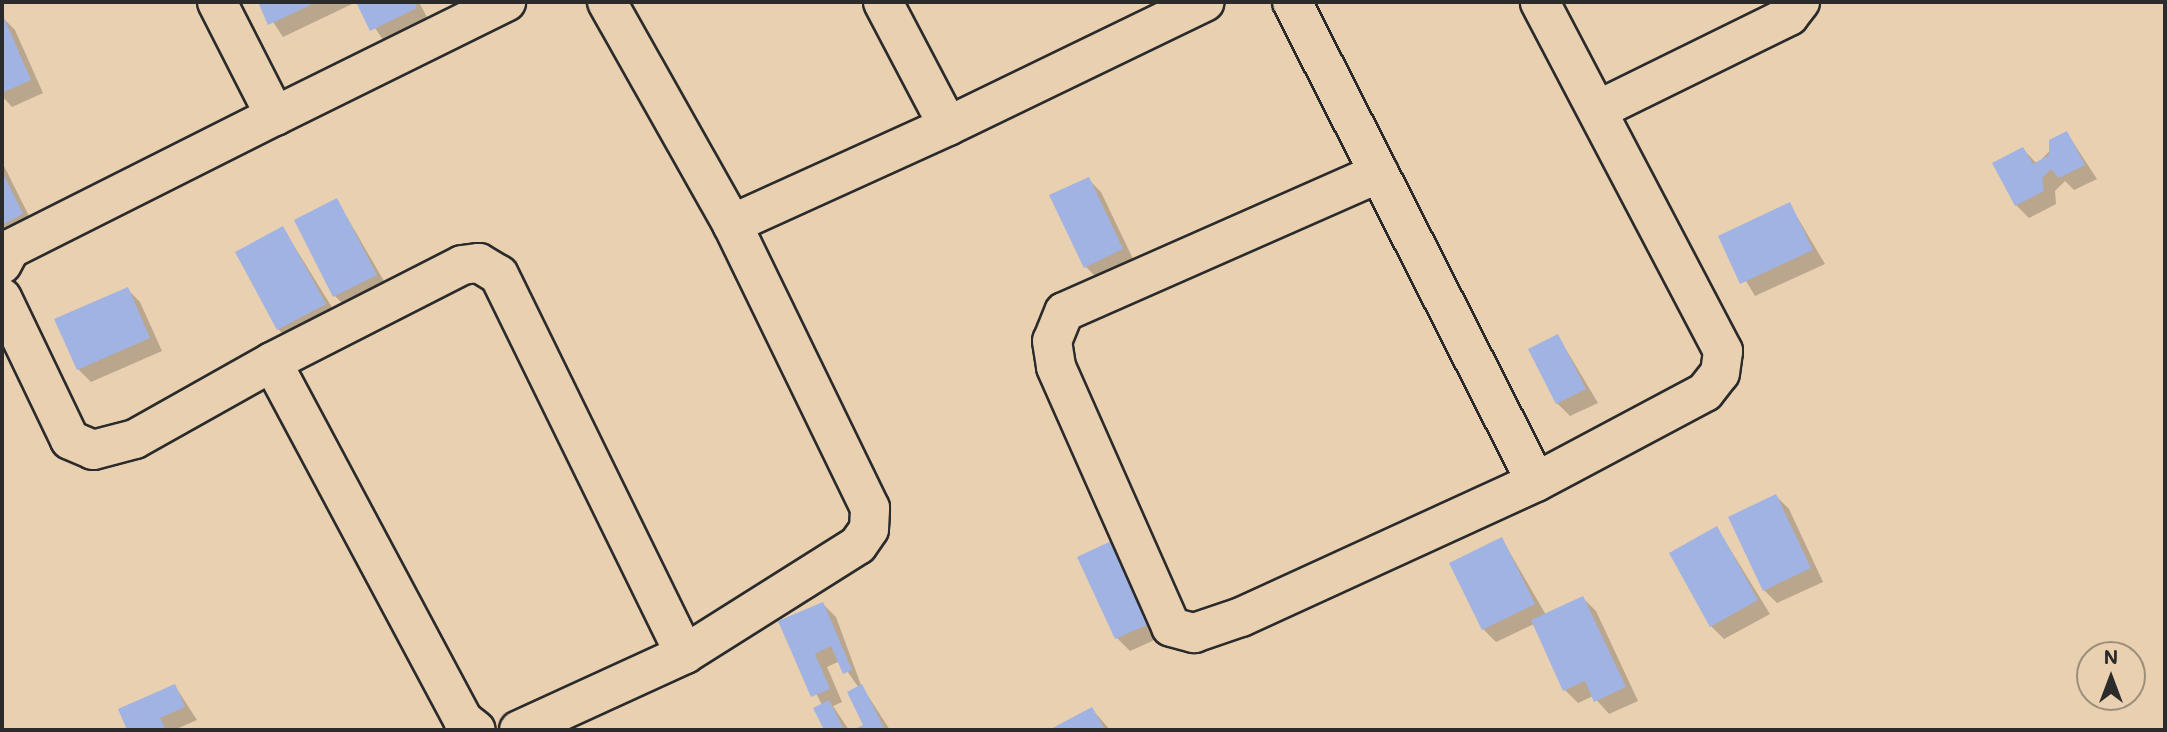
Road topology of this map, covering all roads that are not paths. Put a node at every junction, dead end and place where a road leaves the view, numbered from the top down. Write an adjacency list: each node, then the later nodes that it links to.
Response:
1 (217, 2): 10 (street)
2 (506, 2): 10 (street)
3 (607, 2): 13 (street)
4 (883, 2): 11 (street)
5 (1205, 2): 11 (street)
6 (1292, 2): 12 (street)
7 (1540, 2): 9 (street)
8 (1800, 2): 9 (street)
9 (1600, 109): 17 (street)
10 (275, 116): 14 (street)
11 (948, 126): 13 (street)
12 (1379, 173): 17 (street); 17 (street)
13 (732, 224): 18 (street)
14 (2, 264)
15 (2, 298): 16 (street)
16 (272, 362): 18 (street); 19 (street)
17 (1536, 482)
18 (685, 654): 20 (street)
19 (476, 730)
20 (519, 730)

